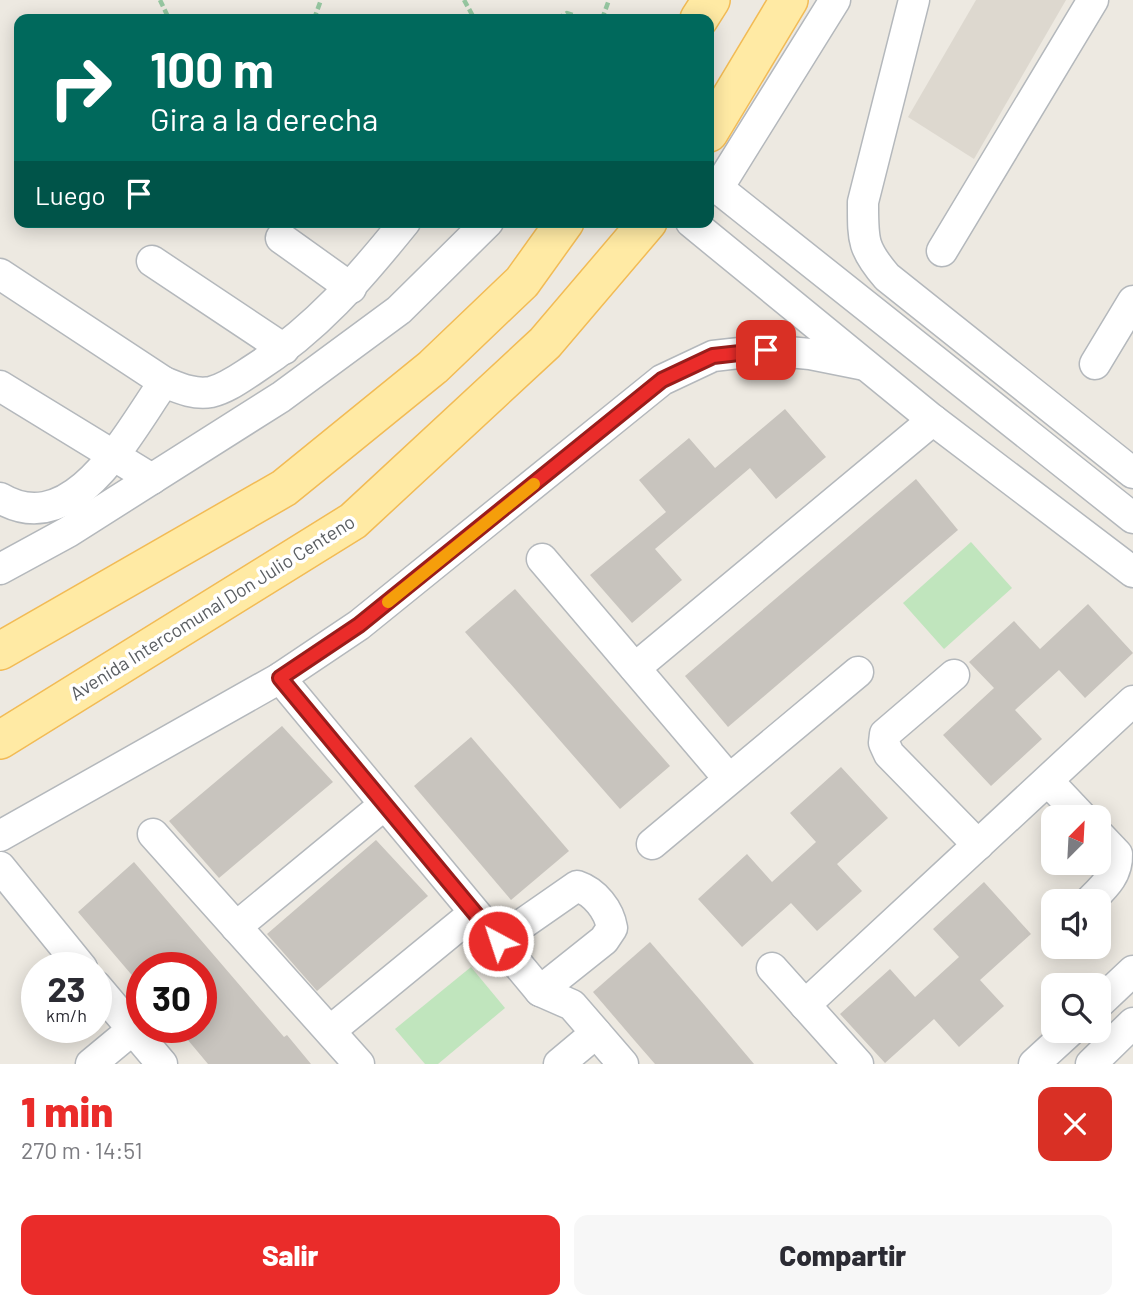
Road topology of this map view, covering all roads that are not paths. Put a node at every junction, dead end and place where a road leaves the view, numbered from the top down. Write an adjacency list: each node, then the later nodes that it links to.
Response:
1 (789, 0): 5 (main road)
2 (835, 0): 6 (street)
3 (914, 0): 26 (street)
4 (1093, 0): 14 (street)
5 (714, 124)
6 (714, 184)
7 (714, 189): 29 (street)
8 (400, 228): 17 (street)
9 (482, 228): 27 (street)
10 (561, 228): 33 (main road)
11 (643, 228): 39 (main road, Avenida Intercomunal Don Julio Centeno)
12 (698, 228): 21 (street)
13 (281, 238): 17 (street)
14 (942, 251)
15 (152, 261): 19 (street)
16 (0, 274): 22 (street)
17 (351, 288): 19 (street)
18 (1133, 301): 20 (street)
19 (284, 349): 22 (street)
20 (1095, 364)
21 (864, 365): 24 (street); 37 (street)
22 (164, 382): 25 (street)
23 (0, 386): 25 (street)
24 (933, 420): 32 (street); 34 (street)
25 (113, 454): 27 (street); 28 (street)
26 (1133, 473)
27 (152, 479): 31 (street)
28 (0, 498)
29 (1133, 518)
30 (541, 559): 34 (street)
31 (0, 569)
32 (1133, 572)
33 (0, 651)
34 (635, 668): 40 (street)
35 (858, 672): 40 (street)
36 (954, 675): 47 (street)
37 (280, 678): 42 (street); 45 (street)
38 (1133, 701): 41 (street)
39 (0, 740)
40 (729, 779): 46 (street)
41 (1048, 781): 43 (street); 47 (street)
42 (384, 805): 51 (street); 52 (street)
43 (1071, 805)
44 (153, 834): 52 (street)
45 (0, 836)
46 (652, 844)
47 (978, 845): 59 (street)
48 (1111, 848): 50 (street)
49 (0, 867): 54 (street)
50 (1102, 889)
51 (474, 913): 53 (street); 63 (street)
52 (236, 927): 63 (street)
53 (498, 941): 57 (street); 57 (street)
54 (69, 952)
55 (772, 968): 59 (street)
56 (1133, 971): 58 (street)
57 (540, 991): 64 (street)
58 (1111, 992)
59 (806, 1005): 73 (street)
60 (112, 1006): 61 (street)
61 (126, 1023)
62 (1133, 1023): 75 (street)
63 (330, 1031): 70 (street)
64 (596, 1033): 71 (street); 72 (street)
65 (126, 1035): 68 (street)
66 (143, 1043): 69 (street)
67 (1057, 1043): 74 (street)
68 (91, 1064)
69 (162, 1064)
70 (359, 1064)
71 (559, 1064)
72 (623, 1064)
73 (858, 1064)
74 (1034, 1064)
75 (1091, 1064)

